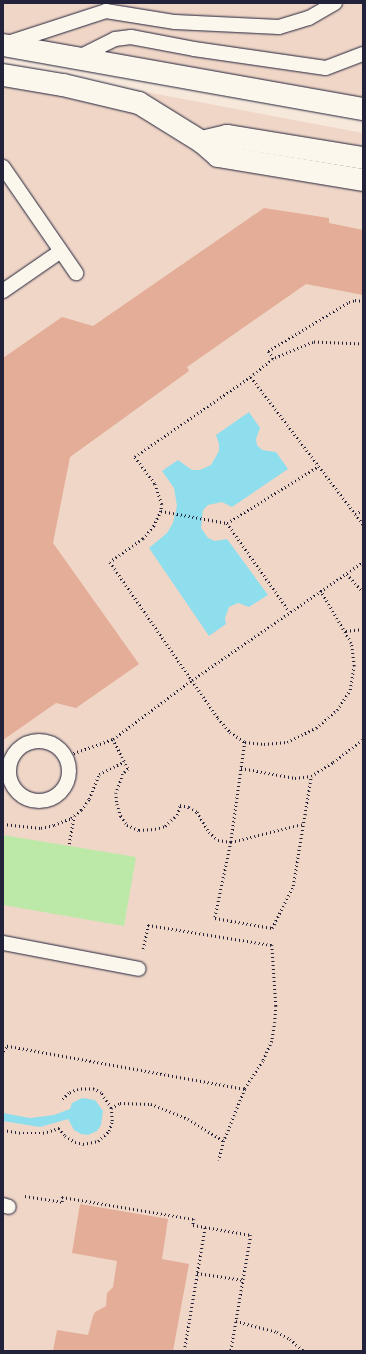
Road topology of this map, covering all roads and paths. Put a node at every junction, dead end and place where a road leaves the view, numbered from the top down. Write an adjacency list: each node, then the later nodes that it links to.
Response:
1 (335, 3): 2 (lane)
2 (3, 45): 4 (street)
3 (363, 54): 4 (lane)
4 (76, 58): 6 (street)
5 (3, 75): 7 (street)
6 (363, 109)
7 (202, 142): 8 (street); 10 (street)
8 (363, 158)
9 (3, 167): 11 (lane)
10 (363, 180)
11 (61, 251): 12 (lane); 13 (lane)
12 (76, 273)
13 (3, 291)
14 (363, 301): 16 (path)
15 (363, 344): 16 (path)
16 (273, 359): 17 (path)
17 (251, 377): 18 (path); 20 (path)
18 (319, 466): 21 (path); 22 (path)
19 (363, 510): 21 (path)
20 (161, 511): 22 (path); 31 (path)
21 (355, 514): 23 (path)
22 (227, 523): 28 (path)
23 (363, 524)
24 (363, 562): 25 (path)
25 (347, 574): 26 (path); 27 (path)
26 (320, 590): 28 (path); 29 (path)
27 (363, 592)
28 (289, 611): 31 (path)
29 (345, 630): 30 (path); 34 (path)
30 (363, 630)
31 (192, 680): 32 (path); 34 (path)
32 (113, 739): 35 (path); 36 (path)
33 (363, 739): 38 (path)
34 (245, 742): 37 (path)
35 (66, 756): 39 (lane); 39 (lane)
36 (124, 762): 40 (path); 43 (path)
37 (242, 768): 38 (path); 43 (path)
38 (311, 776): 42 (path)
39 (6, 780)
40 (74, 815): 41 (path); 44 (path)
41 (3, 824)
42 (302, 824): 43 (path); 43 (path)
43 (231, 842)
44 (69, 844)
45 (3, 944): 46 (lane)
46 (139, 969): 50 (path)
47 (3, 1045): 48 (path)
48 (8, 1046): 49 (path); 50 (path)
49 (3, 1051)
50 (245, 1089): 54 (path)
51 (61, 1101): 52 (path)
52 (112, 1108): 53 (path); 54 (path)
53 (3, 1130)
54 (224, 1141): 55 (path)
55 (219, 1160)
56 (18, 1195): 57 (path)
57 (205, 1227): 58 (path); 59 (path)
58 (197, 1273): 59 (path); 61 (path)
59 (243, 1280): 60 (path)
60 (236, 1322): 62 (path); 63 (path)
61 (184, 1351)
62 (231, 1351)
63 (304, 1351)

